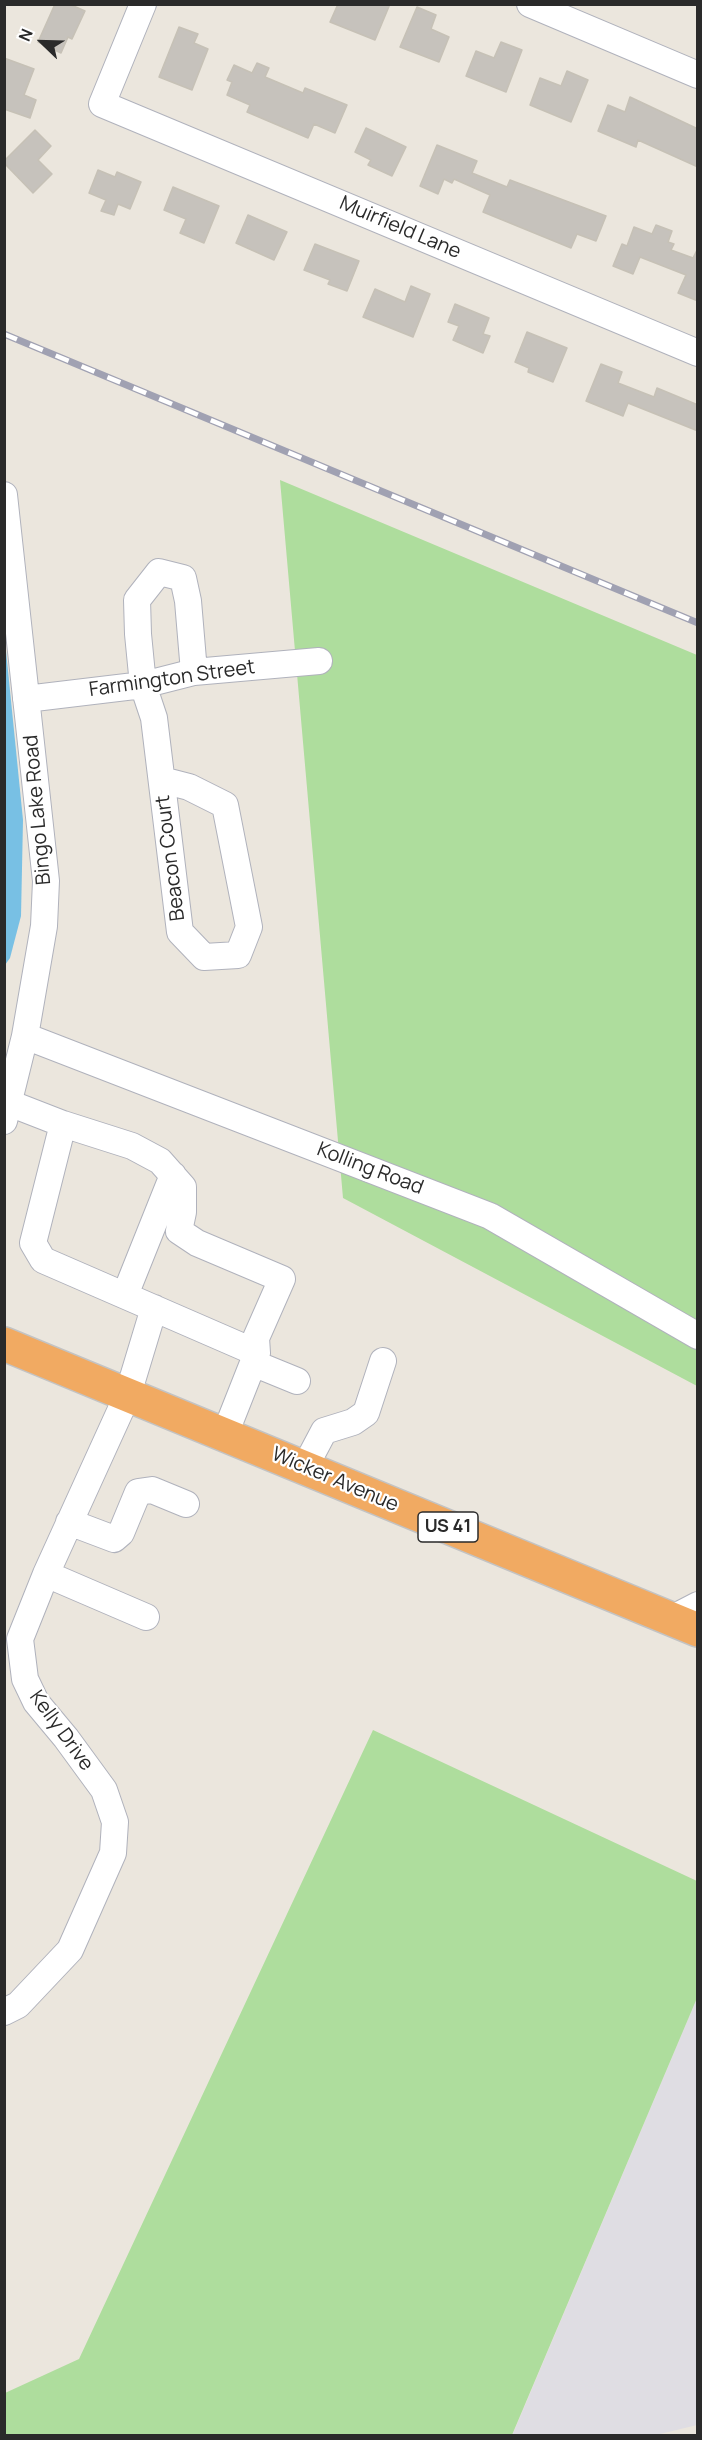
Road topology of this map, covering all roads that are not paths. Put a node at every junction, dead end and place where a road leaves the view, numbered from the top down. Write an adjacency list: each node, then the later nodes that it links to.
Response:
1 (143, 4): 4 (street, Muirfield Lane)
2 (530, 4): 3 (street)
3 (698, 75)
4 (698, 353)
5 (4, 495): 9 (street, Bingo Lake Road)
6 (319, 661): 7 (street, Farmington Street)
7 (194, 672): 8 (street, Farmington Street); 8 (street, Beacon Court)
8 (142, 685): 9 (street, Farmington Street); 10 (street, Beacon Court)
9 (27, 699): 11 (street, Bingo Lake Road)
10 (162, 780): 10 (street, Beacon Court)
11 (25, 1036): 12 (street, Bingo Lake Road); 17 (street, Kolling Road)
12 (7, 1112): 13 (street)
13 (63, 1124): 14 (street); 15 (street)
14 (173, 1175): 15 (street); 19 (street)
15 (125, 1295): 16 (street)
16 (154, 1308): 19 (street); 22 (street, Kelly Drive)
17 (698, 1336)
18 (4, 1344): 22 (highway, Wicker Avenue / US 41)
19 (255, 1358): 21 (street); 23 (street)
20 (383, 1361): 24 (street)
21 (297, 1381)
22 (128, 1394): 23 (highway, Wicker Avenue / US 41); 26 (street, Kelly Drive)
23 (225, 1434): 24 (highway, Wicker Avenue / US 41)
24 (305, 1467): 29 (highway, Wicker Avenue / US 41)
25 (186, 1504): 26 (street)
26 (69, 1521): 27 (street, Kelly Drive)
27 (46, 1574): 28 (street); 30 (street, Kelly Drive)
28 (146, 1617)
29 (689, 1618)
30 (4, 2012)

